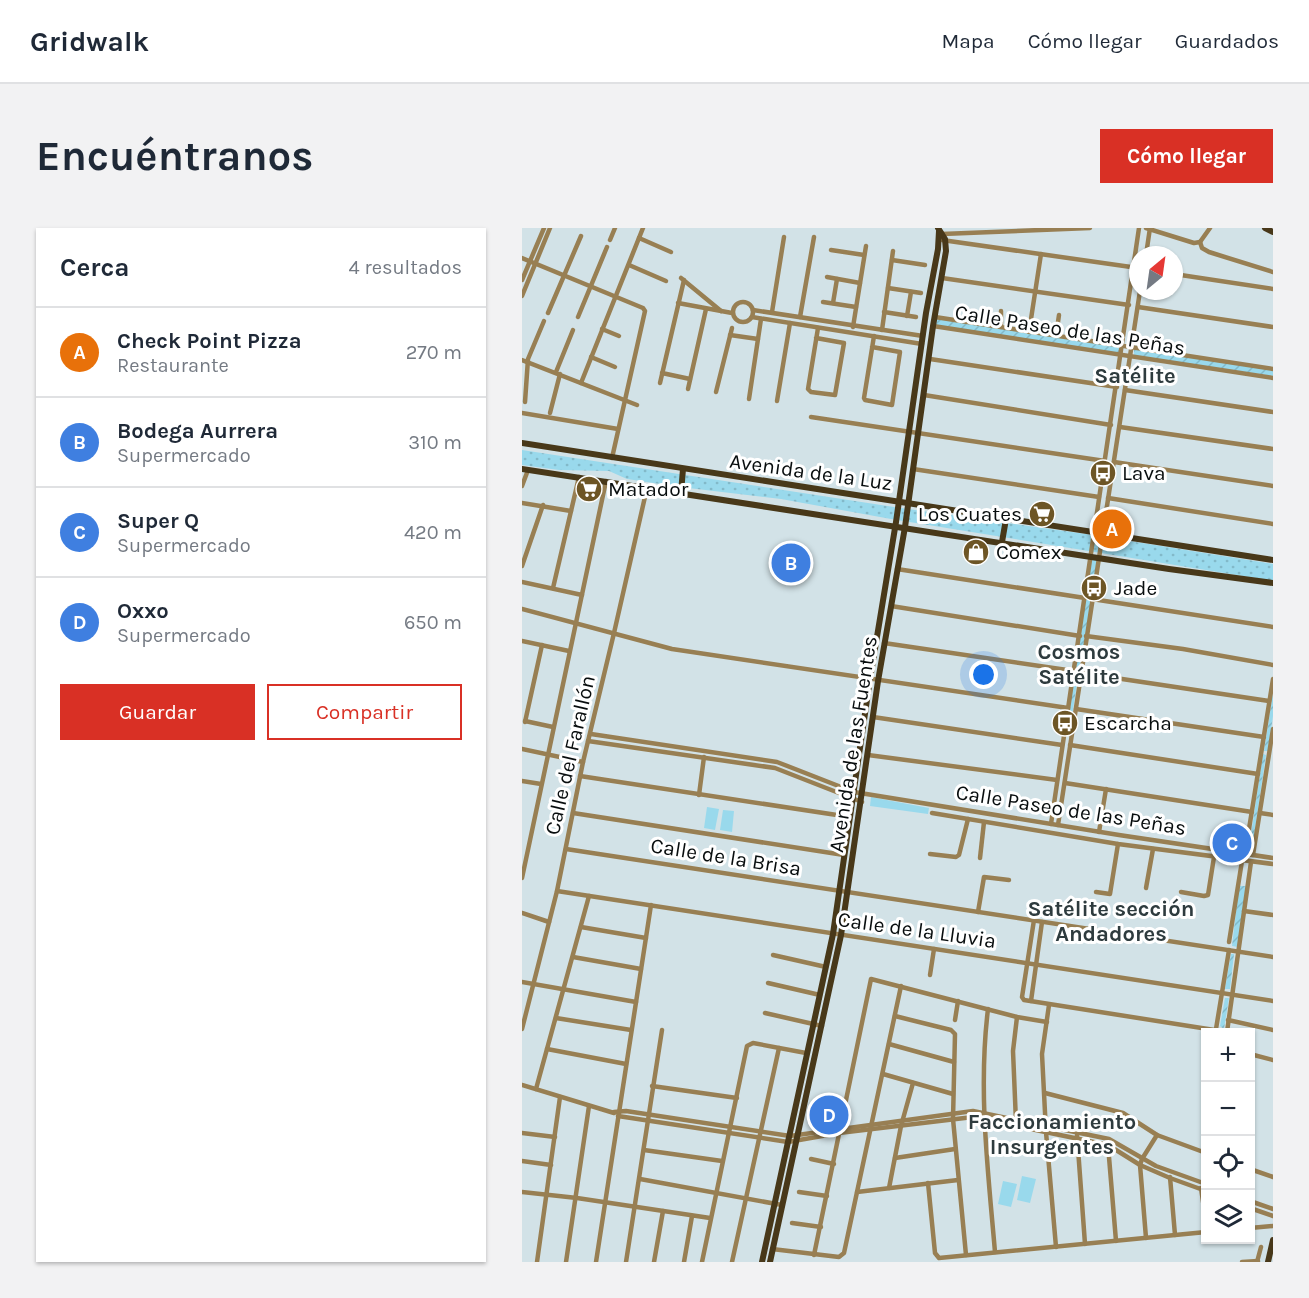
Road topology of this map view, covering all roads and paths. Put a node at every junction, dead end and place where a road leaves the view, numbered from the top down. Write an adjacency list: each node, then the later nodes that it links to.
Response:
1 (543, 228): 31 (street)
2 (550, 228): 31 (street)
3 (615, 228): 18 (street)
4 (643, 228): 17 (street)
5 (1053, 228): 6 (street); 11 (street)
6 (1090, 228)
7 (1139, 228): 21 (street)
8 (1148, 228): 19 (street); 22 (street)
9 (1210, 228): 19 (street)
10 (1265, 228): 12 (main road)
11 (1029, 229): 13 (street)
12 (1273, 232)
13 (941, 234): 27 (street); 39 (main road, Avenida de las Fuentes); 95 (main road, Avenida de las Fuentes)
14 (581, 236): 36 (street)
15 (784, 237): 64 (street)
16 (814, 237): 72 (street)
17 (639, 238): 26 (street); 32 (street)
18 (610, 240)
19 (1200, 243): 35 (street)
20 (866, 246): 28 (street)
21 (1138, 246)
22 (1147, 246)
23 (607, 247): 44 (street)
24 (831, 250): 28 (street)
25 (893, 251): 30 (street)
26 (671, 252)
27 (1041, 254): 34 (street); 47 (street)
28 (864, 255): 43 (street)
29 (522, 258): 31 (street)
30 (892, 260): 33 (street); 45 (street)
31 (532, 263): 36 (street); 41 (street); 50 (street)
32 (629, 265): 42 (street); 51 (street)
33 (925, 265)
34 (1129, 267)
35 (1273, 272)
36 (564, 275): 44 (street); 66 (street)
37 (1183, 275): 46 (street)
38 (827, 277): 40 (street)
39 (942, 278): 47 (street); 74 (main road, Avenida de las Fuentes)
40 (837, 279): 43 (street); 56 (street)
41 (522, 280)
42 (666, 281)
43 (860, 283): 58 (street)
44 (591, 286): 51 (street); 70 (street)
45 (888, 288): 48 (street); 65 (street)
46 (1273, 290)
47 (1035, 291): 57 (street); 88 (street)
48 (911, 292): 49 (street); 69 (street)
49 (921, 293)
50 (522, 296)
51 (615, 297): 84 (street); 120 (street)
52 (1130, 300): 57 (street)
53 (1139, 300): 59 (street)
54 (823, 302): 56 (street)
55 (678, 303): 60 (street); 62 (street); 108 (street)
56 (833, 303): 58 (street)
57 (1129, 305): 96 (street)
58 (856, 307): 78 (street)
59 (1138, 307): 81 (street); 98 (street)
60 (706, 309): 62 (street); 110 (street)
61 (753, 309): 64 (street); 67 (street); 71 (street)
62 (721, 311): 67 (street)
63 (1001, 311): 80 (street)
64 (772, 312): 72 (street)
65 (884, 312): 69 (street); 86 (street)
66 (548, 313)
67 (732, 313): 71 (street)
68 (1059, 315): 92 (street)
69 (907, 316): 73 (street)
70 (578, 317)
71 (752, 317): 75 (street)
72 (800, 317): 78 (street)
73 (915, 317)
74 (935, 317): 79 (main road, Avenida de las Fuentes); 80 (street, Calle Paseo de las Peñas)
75 (761, 319): 77 (street); 94 (street)
76 (544, 321): 104 (street)
77 (790, 323): 83 (street); 119 (street)
78 (853, 326): 86 (street); 87 (street)
79 (933, 326): 99 (street, Calle Paseo de las Peñas); 102 (main road, Avenida de las Fuentes)
80 (1001, 327): 88 (street, Calle Paseo de las Peñas)
81 (1273, 327)
82 (732, 328): 89 (street)
83 (818, 328): 87 (street); 93 (street)
84 (602, 329): 90 (street); 101 (street)
85 (573, 330): 107 (street)
86 (882, 330): 95 (street)
87 (852, 332): 91 (street)
88 (1029, 332): 92 (street, Calle Paseo de las Peñas)
89 (730, 335): 94 (street); 116 (street)
90 (619, 336)
91 (874, 336): 95 (street); 97 (street)
92 (1056, 336): 96 (street, Calle Paseo de las Peñas)
93 (816, 338): 93 (street)
94 (758, 339): 118 (street)
95 (922, 340): 130 (main road, Avenida de las Fuentes)
96 (1123, 346): 98 (street, Calle Paseo de las Peñas); 99 (street)
97 (872, 347): 97 (street)
98 (1132, 347): 100 (street); 106 (street, Calle Paseo de las Peñas)
99 (1121, 354): 100 (street, Calle Paseo de las Peñas); 113 (street)
100 (1131, 356): 109 (street, Calle Paseo de las Peñas); 115 (street)
101 (591, 357): 105 (street); 112 (street)
102 (930, 359): 113 (street); 117 (main road, Avenida de las Fuentes)
103 (522, 360): 104 (street)
104 (528, 363): 107 (street); 121 (street)
105 (615, 367)
106 (1273, 369)
107 (558, 373): 112 (street); 125 (street)
108 (662, 373): 110 (street); 111 (street)
109 (1273, 378)
110 (690, 379): 114 (street)
111 (660, 382)
112 (581, 383): 120 (street)
113 (1117, 387): 127 (street)
114 (688, 389)
115 (1125, 390): 123 (street); 128 (street)
116 (716, 392)
117 (924, 395): 127 (street); 131 (main road, Avenida de las Fuentes)
118 (749, 399)
119 (777, 400)
120 (625, 401): 122 (street); 129 (street)
121 (525, 402)
122 (637, 405)
123 (1273, 412)
124 (522, 413): 129 (street)
125 (550, 413)
126 (811, 417): 130 (street)
127 (1111, 425): 133 (street)
128 (1119, 427): 134 (street); 135 (street)
129 (618, 429): 136 (street)
130 (910, 431): 131 (street); 150 (main road, Avenida de las Fuentes)
131 (918, 432): 137 (street); 139 (main road, Avenida de las Fuentes)
132 (522, 443): 136 (main road, Avenida de la Luz)
133 (1108, 443): 134 (street); 137 (street)
134 (1117, 444): 138 (street)
135 (1273, 449)
136 (612, 458): 141 (main road, Avenida de la Luz)
137 (1105, 461): 148 (street)
138 (1114, 462): 145 (street); 149 (street)
139 (913, 468): 148 (street); 152 (main road, Avenida de las Fuentes)
140 (525, 469): 142 (main road, Avenida de la Luz); 144 (street)
141 (683, 469): 147 (main road); 150 (main road, Avenida de la Luz)
142 (579, 477): 143 (main road, Avenida de la Luz); 154 (street)
143 (606, 481): 146 (main road, Avenida de la Luz); 172 (street)
144 (522, 486)
145 (1273, 486)
146 (647, 487): 147 (main road, Avenida de la Luz); 179 (street, Calle del Farallón)
147 (681, 493): 157 (main road, Avenida de la Luz)
148 (1099, 497): 159 (street)
149 (1108, 498): 156 (street); 160 (street)
150 (899, 502): 152 (main road, Avenida de la Luz); 157 (main road, Avenida de las Fuentes)
151 (522, 503): 153 (street)
152 (908, 503): 155 (main road, Avenida de la Luz); 158 (main road, Avenida de las Fuentes)
153 (543, 505): 154 (street); 167 (street)
154 (571, 511): 171 (street)
155 (1006, 519): 159 (main road, Avenida de la Luz); 161 (main road)
156 (1273, 524)
157 (896, 526): 158 (main road, Avenida de la Luz); 162 (main road, Avenida de las Fuentes)
158 (905, 527): 161 (main road, Avenida de la Luz); 165 (main road, Avenida de las Fuentes)
159 (1094, 532): 160 (main road, Avenida de la Luz); 163 (street)
160 (1103, 533): 164 (street); 166 (main road, Avenida de la Luz)
161 (1002, 542): 163 (main road, Avenida de la Luz)
162 (892, 546): 165 (street); 191 (main road, Avenida de las Fuentes)
163 (1091, 556): 164 (main road, Avenida de la Luz); 173 (street)
164 (1099, 557): 170 (main road, Avenida de la Luz); 174 (street)
165 (900, 558): 168 (main road, Avenida de las Fuentes)
166 (1273, 560)
167 (522, 566)
168 (897, 569): 173 (street); 175 (main road, Avenida de las Fuentes)
169 (522, 582): 171 (street)
170 (1273, 583)
171 (553, 588): 172 (street)
172 (582, 595): 177 (street)
173 (1085, 598): 180 (street)
174 (1092, 599): 178 (street); 181 (street)
175 (891, 606): 180 (street); 183 (main road, Avenida de las Fuentes)
176 (522, 609): 177 (street)
177 (575, 623): 179 (street); 185 (street)
178 (1273, 627)
179 (614, 633): 191 (street); 201 (street, Calle del Farallón)
180 (1080, 636): 186 (street)
181 (1086, 636): 187 (street); 188 (street)
182 (522, 641): 184 (street)
183 (884, 643): 189 (street); 193 (main road, Avenida de las Fuentes)
184 (542, 645): 185 (street); 198 (street)
185 (569, 651): 199 (street)
186 (1076, 653): 187 (street); 189 (street)
187 (1084, 654): 190 (street)
188 (1273, 665)
189 (1074, 671): 195 (street)
190 (1082, 673): 194 (street); 196 (street)
191 (870, 679): 193 (street); 225 (main road, Avenida de las Fuentes)
192 (1273, 679): 194 (street)
193 (878, 681): 195 (street); 197 (main road, Avenida de las Fuentes)
194 (1269, 701): 202 (street)
195 (1068, 708): 203 (street)
196 (1076, 709): 202 (street); 204 (street)
197 (873, 717): 207 (street); 213 (main road, Avenida de las Fuentes)
198 (524, 721): 199 (street)
199 (553, 727): 212 (street)
200 (1273, 729): 205 (street)
201 (591, 734): 206 (street, Calle del Farallón); 225 (street, Calle Paseo de las Peñas)
202 (1264, 737): 210 (street)
203 (1063, 738): 204 (street); 207 (street)
204 (1071, 739): 208 (street)
205 (1272, 739): 211 (street)
206 (588, 741): 214 (street); 215 (street, Calle del Farallón)
207 (1062, 745): 220 (street)
208 (1070, 745): 216 (street); 222 (street)
209 (522, 749): 212 (street)
210 (1262, 752): 211 (street); 216 (street)
211 (1269, 753): 217 (street)
212 (548, 755): 215 (street); 223 (street)
213 (868, 755): 220 (street); 226 (main road, Avenida de las Fuentes)
214 (704, 757): 227 (street); 228 (street)
215 (583, 762): 218 (street, Calle del Farallón)
216 (1258, 774): 230 (street)
217 (1265, 775): 219 (street); 233 (street)
218 (580, 776): 227 (street); 231 (street, Calle del Farallón)
219 (1273, 776)
220 (1057, 780): 238 (street)
221 (522, 781): 223 (street)
222 (1065, 783): 224 (street); 239 (street)
223 (541, 784): 254 (street)
224 (1106, 789): 230 (street); 240 (street)
225 (854, 792): 226 (street, Calle Paseo de las Peñas); 228 (main road, Avenida de las Fuentes)
226 (863, 793): 229 (main road, Avenida de las Fuentes); 238 (street, Calle Paseo de las Peñas)
227 (699, 795): 235 (street)
228 (853, 800): 229 (street); 235 (main road, Avenida de las Fuentes)
229 (862, 802): 261 (main road, Avenida de las Fuentes)
230 (1252, 812): 245 (street)
231 (573, 813): 242 (street, Calle del Farallón); 246 (street)
232 (932, 813): 236 (street, Calle Paseo de las Peñas)
233 (1260, 813): 234 (street); 247 (street)
234 (1273, 815)
235 (851, 817): 246 (main road, Avenida de las Fuentes)
236 (968, 819): 237 (street, Calle Paseo de las Peñas); 244 (street)
237 (984, 822): 241 (street, Calle Paseo de las Peñas); 249 (street)
238 (1051, 824): 239 (street, Calle Paseo de las Peñas)
239 (1058, 825): 240 (street, Calle Paseo de las Peñas)
240 (1099, 832): 245 (street, Calle Paseo de las Peñas)
241 (1118, 844): 243 (street, Calle Paseo de las Peñas); 259 (street)
242 (566, 849): 257 (street, Calle del Farallón); 258 (street, Calle de la Brisa)
243 (1153, 849): 248 (street, Calle Paseo de las Peñas); 256 (street)
244 (930, 854)
245 (1245, 854): 247 (street, Calle Paseo de las Peñas)
246 (844, 855): 258 (main road, Avenida de las Fuentes)
247 (1253, 855): 250 (street, Calle Paseo de las Peñas)
248 (1214, 857): 251 (street, Calle Paseo de las Peñas); 260 (street)
249 (981, 858)
250 (1273, 858)
251 (1242, 861): 252 (street, Calle Paseo de las Peñas); 275 (street)
252 (1251, 862): 253 (street, Calle Paseo de las Peñas); 264 (street)
253 (1273, 864)
254 (522, 878)
255 (1009, 880): 265 (street)
256 (1146, 888)
257 (557, 891): 262 (street, Calle de la Lluvia); 270 (street, Calle del Farallón)
258 (839, 891): 261 (street, Calle de la Brisa); 272 (main road, Avenida de las Fuentes)
259 (1096, 892)
260 (1181, 892)
261 (847, 893): 265 (street, Calle de la Brisa); 273 (main road, Avenida de las Fuentes)
262 (589, 896): 263 (street, Calle de la Lluvia); 271 (street)
263 (651, 905): 272 (street, Calle de la Lluvia); 274 (street)
264 (1244, 911): 267 (street); 278 (street)
265 (978, 912): 268 (street, Calle de la Brisa)
266 (522, 913): 270 (street)
267 (1273, 915)
268 (1034, 920): 269 (street, Calle de la Brisa); 282 (street)
269 (1042, 921): 277 (street, Calle de la Brisa); 283 (street)
270 (549, 922): 289 (street, Calle del Farallón)
271 (581, 927): 274 (street); 280 (street)
272 (833, 934): 273 (street, Calle de la Lluvia); 284 (main road, Avenida de las Fuentes)
273 (841, 935): 276 (street, Calle de la Lluvia); 309 (main road, Avenida de las Fuentes)
274 (646, 938): 285 (street)
275 (1229, 942)
276 (934, 949): 282 (street, Calle de la Lluvia); 286 (street)
277 (1229, 950): 278 (street, Calle de la Brisa); 292 (street)
278 (1238, 951): 281 (street, Calle de la Brisa); 293 (street)
279 (773, 955): 284 (street)
280 (573, 957): 285 (street); 291 (street)
281 (1273, 957)
282 (1027, 963): 283 (street, Calle de la Lluvia); 296 (street)
283 (1036, 965): 292 (street, Calle de la Lluvia); 296 (street)
284 (826, 967): 294 (main road, Avenida de las Fuentes)
285 (641, 969): 298 (street)
286 (930, 975)
287 (522, 982): 289 (street)
288 (768, 983): 294 (street)
289 (535, 984): 291 (street); 313 (street, Calle del Farallón)
290 (901, 986): 295 (street); 302 (street); 347 (street)
291 (564, 989): 298 (street); 304 (street)
292 (1221, 993): 293 (street, Calle de la Lluvia); 311 (street)
293 (1232, 994): 297 (street, Calle de la Lluvia); 306 (street)
294 (820, 995): 308 (main road, Avenida de las Fuentes)
295 (957, 1001): 300 (street); 305 (street)
296 (1030, 1001): 299 (street)
297 (1273, 1001)
298 (636, 1002): 314 (street)
299 (1049, 1005): 307 (street); 310 (street)
300 (988, 1009): 303 (street); 337 (street)
301 (765, 1013): 308 (street)
302 (895, 1016): 317 (street); 323 (street)
303 (1017, 1017): 307 (street); 342 (street)
304 (556, 1018): 314 (street); 319 (street)
305 (955, 1020)
306 (1228, 1020): 312 (street); 316 (street)
307 (1047, 1022): 330 (street)
308 (813, 1024): 309 (street); 320 (main road, Avenida de las Fuentes)
309 (822, 1026): 354 (main road, Avenida de las Fuentes)
310 (1201, 1028)
311 (1218, 1028)
312 (1227, 1028)
313 (522, 1029)
314 (632, 1030): 324 (street)
315 (662, 1030): 328 (street)
316 (1273, 1030)
317 (889, 1044): 323 (street); 325 (street)
318 (779, 1048): 320 (street); 333 (street); 349 (street)
319 (547, 1049): 324 (street); 329 (street)
320 (806, 1053): 353 (main road, Avenida de las Fuentes)
321 (1255, 1055): 322 (street)
322 (1273, 1060)
323 (954, 1062): 331 (street)
324 (626, 1064): 335 (street)
325 (883, 1074): 326 (street); 344 (street)
326 (913, 1083): 331 (street); 341 (street)
327 (522, 1085): 329 (street)
328 (652, 1086): 333 (street); 338 (street)
329 (536, 1089): 332 (street)
330 (1045, 1093): 345 (street); 351 (street)
331 (953, 1094): 336 (street)
332 (560, 1097): 334 (street); 352 (street)
333 (737, 1098): 346 (street)
334 (589, 1106): 335 (street); 383 (street)
335 (617, 1113): 338 (street); 385 (street)
336 (953, 1113): 337 (street); 339 (street); 341 (street)
337 (983, 1113): 340 (street); 342 (street)
338 (648, 1118): 346 (street); 357 (street)
339 (953, 1119): 340 (street); 343 (street); 356 (street)
340 (983, 1119): 342 (street); 407 (street)
341 (902, 1120): 343 (street); 344 (street)
342 (1016, 1123): 345 (street)
343 (901, 1126): 344 (street); 359 (street)
344 (871, 1127): 347 (street); 378 (street)
345 (1046, 1129): 350 (street); 404 (street)
346 (729, 1131): 349 (street); 362 (street)
347 (840, 1131): 354 (street); 364 (street)
348 (522, 1133): 352 (street)
349 (760, 1135): 353 (street); 382 (street)
350 (1077, 1135): 355 (street); 403 (street)
351 (1157, 1135): 358 (street); 363 (street)
352 (555, 1137): 365 (street)
353 (789, 1139): 354 (street); 386 (main road, Avenida de las Fuentes)
354 (798, 1139): 386 (main road, Avenida de las Fuentes)
355 (1108, 1142): 363 (street); 402 (street)
356 (955, 1149): 359 (street); 371 (street)
357 (644, 1150): 362 (street); 370 (street)
358 (1201, 1151)
359 (895, 1158): 374 (street)
360 (811, 1159): 364 (street)
361 (522, 1161): 365 (street)
362 (722, 1161): 379 (street)
363 (1141, 1162): 367 (street); 369 (street); 400 (street)
364 (834, 1164): 381 (street)
365 (551, 1165): 380 (street)
366 (1255, 1170): 368 (street)
367 (1171, 1171): 369 (street); 372 (street)
368 (1273, 1177)
369 (1170, 1178): 375 (street); 399 (street)
370 (640, 1179): 379 (street); 387 (street)
371 (958, 1180): 373 (street); 409 (street)
372 (1201, 1182)
373 (928, 1183): 374 (street); 409 (street)
374 (889, 1188): 378 (street)
375 (1201, 1189)
376 (522, 1192): 380 (street)
377 (799, 1192): 381 (street)
378 (857, 1192): 410 (street)
379 (716, 1193): 382 (street); 393 (street)
380 (547, 1196): 383 (street); 412 (street)
381 (827, 1196): 396 (street)
382 (746, 1197): 386 (street); 419 (street)
383 (577, 1198): 385 (street); 413 (street)
384 (1255, 1202): 389 (street)
385 (606, 1204): 387 (street); 414 (street)
386 (778, 1204): 406 (main road, Avenida de las Fuentes); 420 (main road, Avenida de las Fuentes)
387 (636, 1207): 390 (street); 415 (street)
388 (1255, 1209): 392 (street)
389 (1273, 1209)
390 (663, 1211): 391 (street); 416 (street)
391 (692, 1216): 393 (street); 417 (street)
392 (1273, 1216)
393 (710, 1218): 418 (street)
394 (792, 1223): 396 (street)
395 (1273, 1226): 397 (street)
396 (820, 1227): 408 (street)
397 (1255, 1228)
398 (1201, 1232): 399 (street)
399 (1175, 1235): 400 (street)
400 (1146, 1238): 402 (street)
401 (1273, 1240): 423 (main road)
402 (1116, 1241): 403 (street)
403 (1085, 1244): 404 (street)
404 (1056, 1247): 407 (street)
405 (1261, 1247): 411 (street)
406 (772, 1249): 408 (street); 421 (main road, Avenida de las Fuentes)
407 (995, 1252): 409 (street)
408 (814, 1255): 410 (street)
409 (966, 1255)
410 (833, 1259)
411 (1258, 1261): 422 (street)
412 (537, 1262)
413 (566, 1262)
414 (596, 1262)
415 (626, 1262)
416 (654, 1262)
417 (684, 1262)
418 (702, 1262)
419 (732, 1262)
420 (762, 1262)
421 (770, 1262)
422 (1242, 1262)
423 (1268, 1262)

